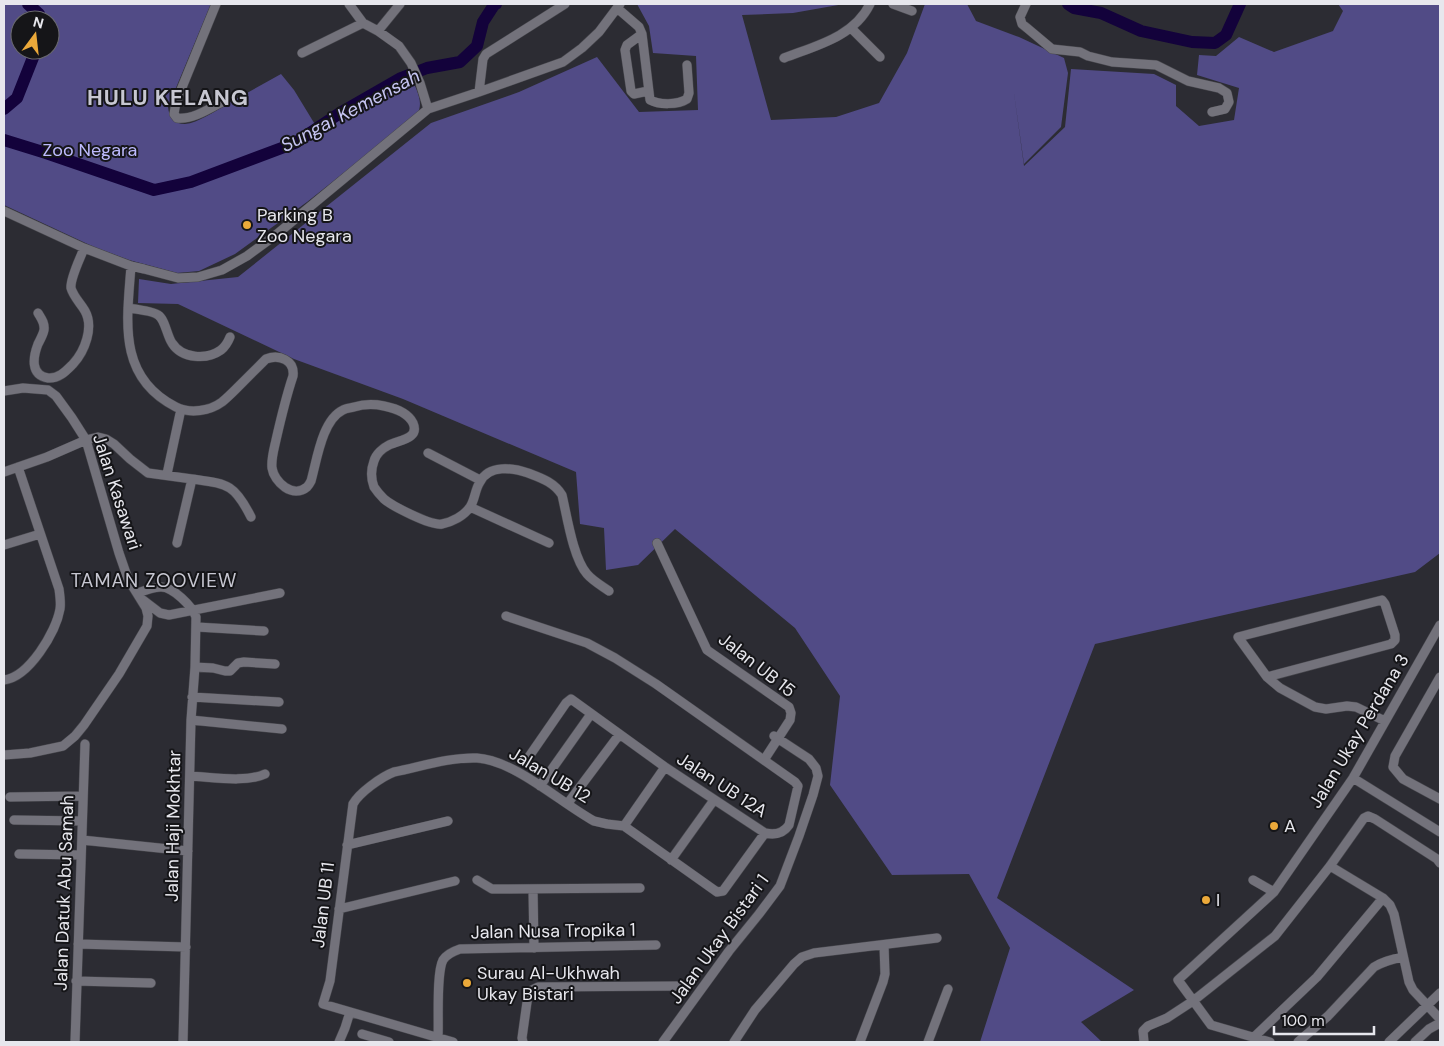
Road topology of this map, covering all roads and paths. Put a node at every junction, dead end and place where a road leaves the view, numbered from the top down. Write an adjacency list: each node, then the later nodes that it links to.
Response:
1 (216, 4): 20 (street)
2 (349, 4): 10 (street)
3 (400, 4): 12 (street)
4 (564, 4): 18 (street)
5 (870, 4): 11 (street)
6 (893, 4): 9 (street)
7 (1026, 4): 22 (street)
8 (619, 6): 13 (street); 18 (street)
9 (912, 11)
10 (363, 23): 12 (street); 14 (street)
11 (851, 28): 15 (street); 16 (street)
12 (378, 31): 21 (street)
13 (642, 34): 19 (street); 19 (street)
14 (302, 53)
15 (880, 57)
16 (784, 58)
17 (687, 65): 19 (street)
18 (480, 92): 21 (street)
19 (648, 92)
20 (222, 102)
21 (428, 109): 25 (street)
22 (1212, 112)
23 (4, 211): 24 (street)
24 (84, 248): 25 (street); 27 (street)
25 (131, 266): 26 (street)
26 (128, 308): 28 (street); 30 (street)
27 (38, 313)
28 (230, 337)
29 (4, 391): 31 (street, Jalan Kasawari)
30 (181, 409): 35 (street); 38 (street)
31 (86, 440): 33 (street); 35 (street); 47 (street, Jalan Kasawari)
32 (428, 453): 37 (street)
33 (18, 467): 34 (street); 40 (street)
34 (4, 472)
35 (167, 474): 36 (street)
36 (192, 479): 39 (street); 41 (street)
37 (480, 480): 38 (street); 45 (street)
38 (470, 507): 42 (street)
39 (251, 516)
40 (40, 534): 44 (street); 57 (street)
41 (177, 543)
42 (549, 543)
43 (657, 543): 65 (street, Jalan UB 15)
44 (4, 544)
45 (609, 591)
46 (280, 593): 48 (street)
47 (139, 596): 48 (street); 48 (street); 67 (street, Jalan Kasawari)
48 (193, 610): 51 (street, Jalan Haji Mokhtar)
49 (506, 616): 69 (street, Jalan UB 12A)
50 (1440, 625): 62 (street, Jalan Ukay Perdana 3)
51 (197, 627): 52 (street); 54 (street, Jalan Haji Mokhtar)
52 (264, 631)
53 (275, 664): 54 (street)
54 (195, 667): 58 (street, Jalan Haji Mokhtar)
55 (1267, 677): 55 (street); 62 (street)
56 (1440, 678): 77 (street)
57 (4, 680)
58 (192, 697): 59 (street); 61 (street, Jalan Haji Mokhtar)
59 (279, 702)
60 (591, 714): 64 (street, Jalan UB 12A); 68 (street, Jalan UB 12A); 74 (street)
61 (191, 720): 63 (street); 72 (street, Jalan Haji Mokhtar)
62 (1385, 721): 73 (street, Jalan Ukay Perdana 3)
63 (282, 729)
64 (619, 735): 70 (street, Jalan UB 12A); 79 (street)
65 (777, 737): 69 (street, Jalan UB 15); 129 (street, Jalan Ukay Bistari 1)
66 (86, 744): 75 (street, Jalan Datuk Abu Samah)
67 (4, 756)
68 (528, 758)
69 (761, 758): 86 (street, Jalan UB 12A)
70 (665, 767): 78 (street, Jalan UB 12A); 84 (street)
71 (265, 774): 72 (street)
72 (190, 776): 89 (street, Jalan Haji Mokhtar)
73 (1352, 778): 85 (street); 100 (street, Jalan Ukay Perdana 3)
74 (540, 786): 79 (street, Jalan UB 12); 80 (street, Jalan UB 12)
75 (83, 796): 76 (street); 82 (street, Jalan Datuk Abu Samah)
76 (10, 797)
77 (1440, 799)
78 (714, 800): 86 (street, Jalan UB 12A); 92 (street)
79 (568, 803): 84 (street, Jalan UB 12)
80 (353, 804): 88 (street, Jalan UB 11)
81 (14, 820): 82 (street)
82 (82, 821): 87 (street, Jalan Datuk Abu Samah)
83 (448, 821): 88 (street)
84 (624, 826): 92 (street, Jalan UB 12)
85 (1440, 832)
86 (765, 833): 92 (street, Jalan UB 12)
87 (82, 840): 89 (street); 91 (street, Jalan Datuk Abu Samah)
88 (347, 845): 102 (street, Jalan UB 11)
89 (188, 851): 107 (street, Jalan Haji Mokhtar)
90 (19, 854): 91 (street)
91 (81, 855): 104 (street, Jalan Datuk Abu Samah)
92 (671, 860)
93 (1440, 863): 94 (street)
94 (1330, 866): 101 (street); 115 (street)
95 (477, 880): 99 (street)
96 (1253, 880): 100 (street)
97 (455, 881): 102 (street)
98 (640, 888): 99 (street)
99 (533, 889): 108 (street)
100 (1274, 892): 115 (street, Jalan Ukay Perdana 3)
101 (1383, 898): 109 (street); 122 (street)
102 (339, 909): 117 (street, Jalan UB 11)
103 (937, 938): 106 (street)
104 (78, 944): 107 (street); 110 (street, Jalan Datuk Abu Samah)
105 (656, 945): 108 (street, Jalan Nusa Tropika 1)
106 (884, 945): 130 (street); 131 (street)
107 (186, 947): 124 (street, Jalan Haji Mokhtar)
108 (534, 948): 121 (street, Jalan Nusa Tropika 1)
109 (1404, 957): 116 (street); 135 (street)
110 (76, 981): 111 (street); 123 (street, Jalan Datuk Abu Samah)
111 (151, 983)
112 (680, 986): 128 (street)
113 (948, 989): 132 (street)
114 (1440, 993): 116 (street)
115 (1193, 1001): 122 (street); 133 (street)
116 (1427, 1005): 118 (street); 136 (street)
117 (350, 1012): 121 (street); 125 (street)
118 (1440, 1019)
119 (1440, 1023): 137 (street)
120 (362, 1034): 126 (street)
121 (438, 1038): 127 (street)
122 (1254, 1038): 134 (street)
123 (75, 1042)
124 (183, 1042)
125 (339, 1042)
126 (388, 1042)
127 (453, 1042)
128 (522, 1042)
129 (663, 1042)
130 (734, 1042)
131 (860, 1042)
132 (928, 1042)
133 (1144, 1042)
134 (1270, 1042)
135 (1298, 1042)
136 (1389, 1042)
137 (1415, 1042)

